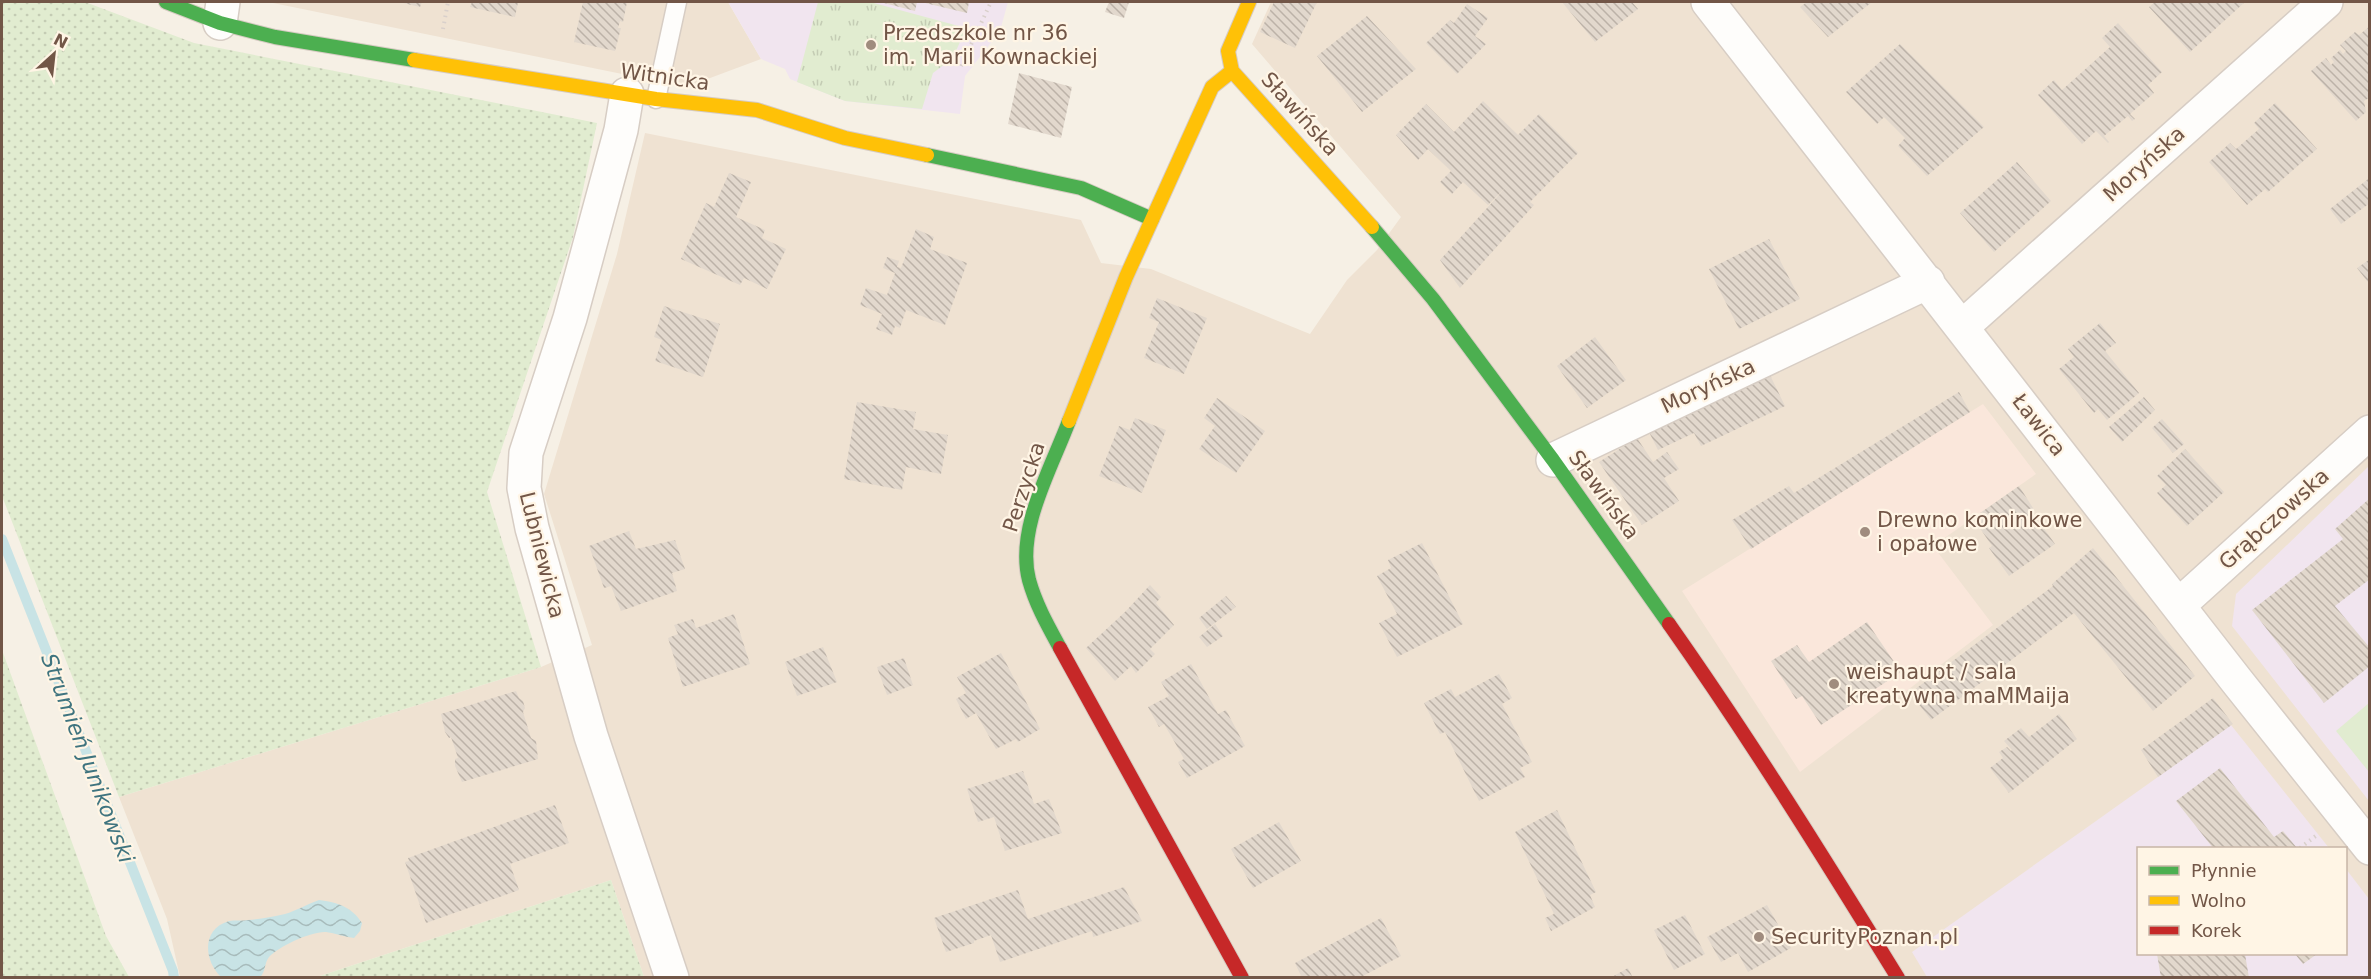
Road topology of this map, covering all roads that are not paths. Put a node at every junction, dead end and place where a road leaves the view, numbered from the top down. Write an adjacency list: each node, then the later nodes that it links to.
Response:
1 (166, 2): 6 (street, Witnicka)
2 (676, 2): 8 (lane)
3 (1249, 2): 7 (street)
4 (1708, 2): 10 (street, Ławica)
5 (2326, 2): 11 (street, Moryńska)
6 (222, 12): 8 (street, Witnicka)
7 (1232, 71): 9 (street, Perzycka); 13 (street, Sławińska)
8 (642, 96): 9 (street, Witnicka); 16 (street, Lubniewicka)
9 (1152, 219): 17 (street, Perzycka)
10 (1928, 282): 11 (street, Ławica); 13 (street, Moryńska)
11 (1962, 327): 14 (street, Ławica)
12 (2370, 432): 14 (street, Grąbczowska)
13 (1553, 460): 18 (street, Sławińska)
14 (2179, 605): 15 (street, Ławica)
15 (2370, 848)
16 (672, 978)
17 (1242, 978)
18 (1898, 978)

